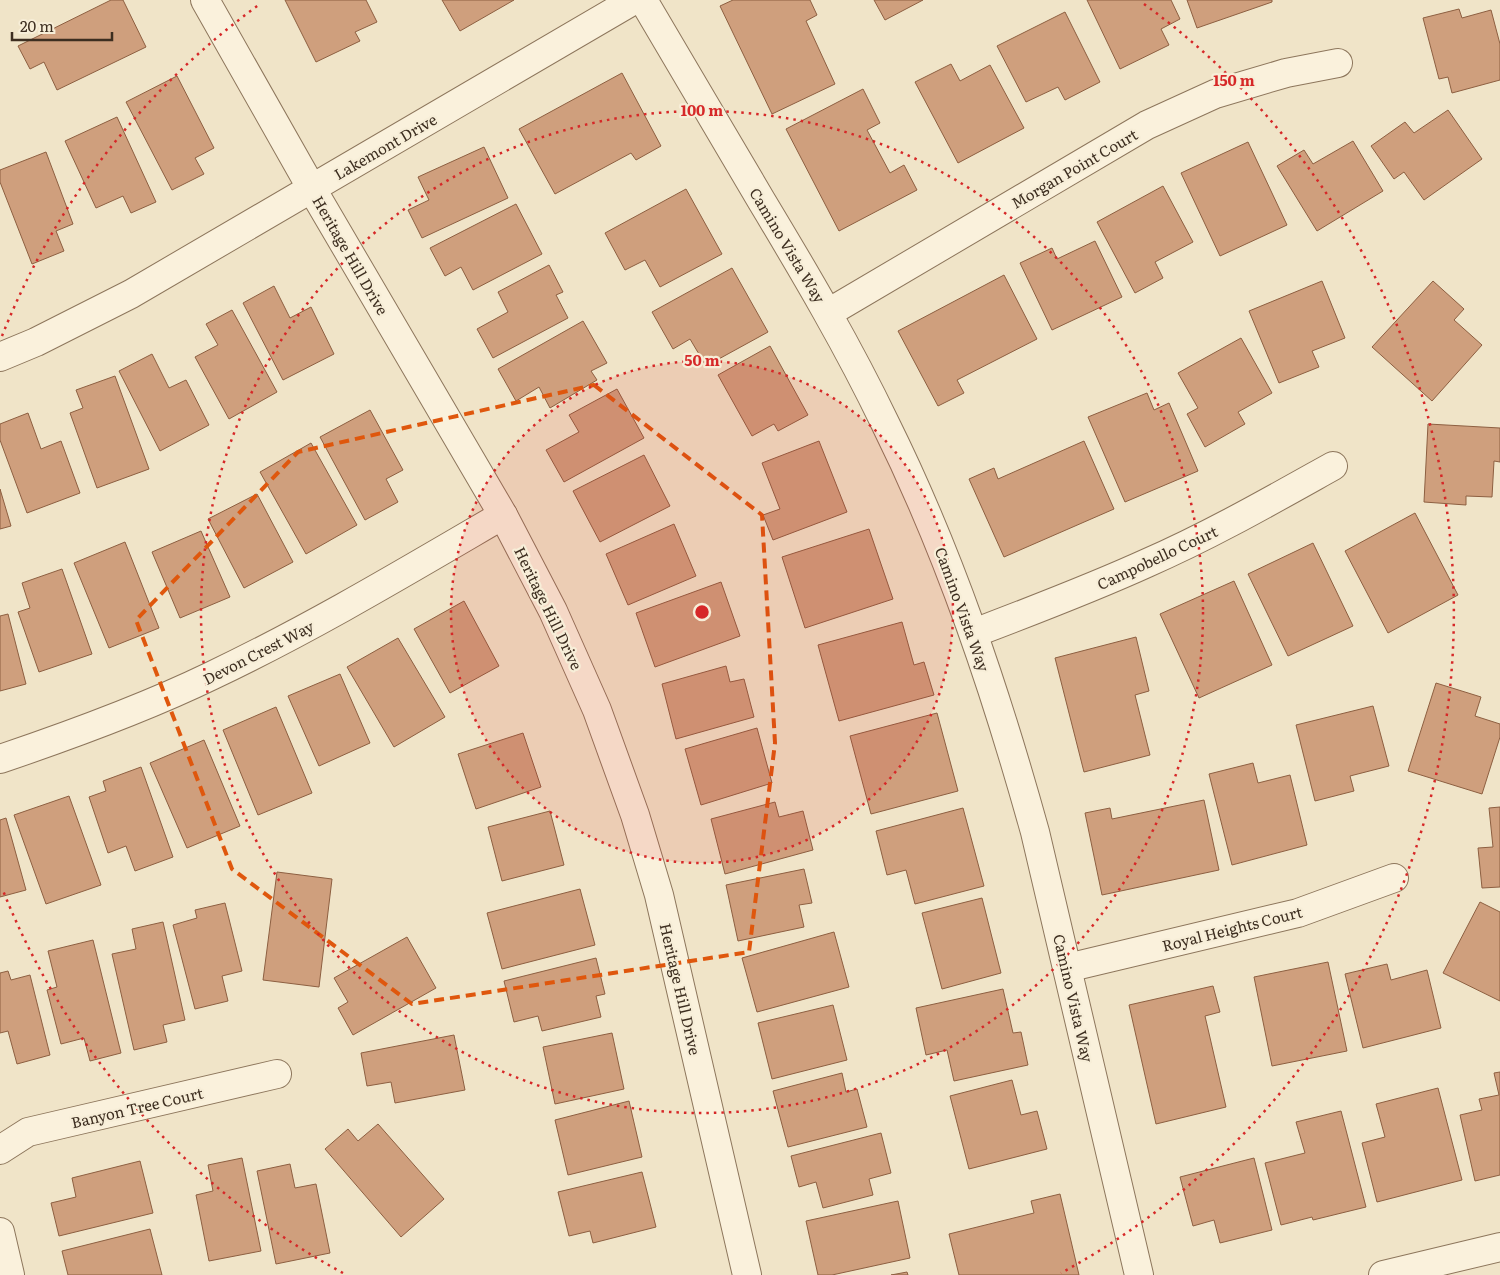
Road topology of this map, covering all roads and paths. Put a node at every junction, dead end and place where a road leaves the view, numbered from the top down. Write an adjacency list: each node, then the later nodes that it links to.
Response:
1 (205, 0): 5 (street, Heritage Hill Drive)
2 (634, 0): 5 (street, Lakemont Drive)
3 (643, 0): 6 (street, Camino Vista Way)
4 (1338, 63): 6 (street, Morgan Point Court)
5 (312, 189): 7 (street, Lakemont Drive); 9 (street, Heritage Hill Drive)
6 (828, 313): 10 (street, Camino Vista Way)
7 (0, 357)
8 (1333, 466): 10 (street, Campobello Court)
9 (503, 515): 11 (street, Devon Crest Way); 20 (street, Heritage Hill Drive)
10 (974, 633): 13 (street, Camino Vista Way)
11 (0, 759)
12 (1394, 878): 13 (street, Royal Heights Court)
13 (1067, 968): 21 (street, Camino Vista Way)
14 (278, 1074): 15 (street, Banyon Tree Court)
15 (0, 1150)
16 (0, 1232): 19 (street)
17 (1500, 1247): 18 (street)
18 (1427, 1270): 22 (street)
19 (10, 1275)
20 (747, 1275)
21 (1139, 1275)
22 (1382, 1275)

